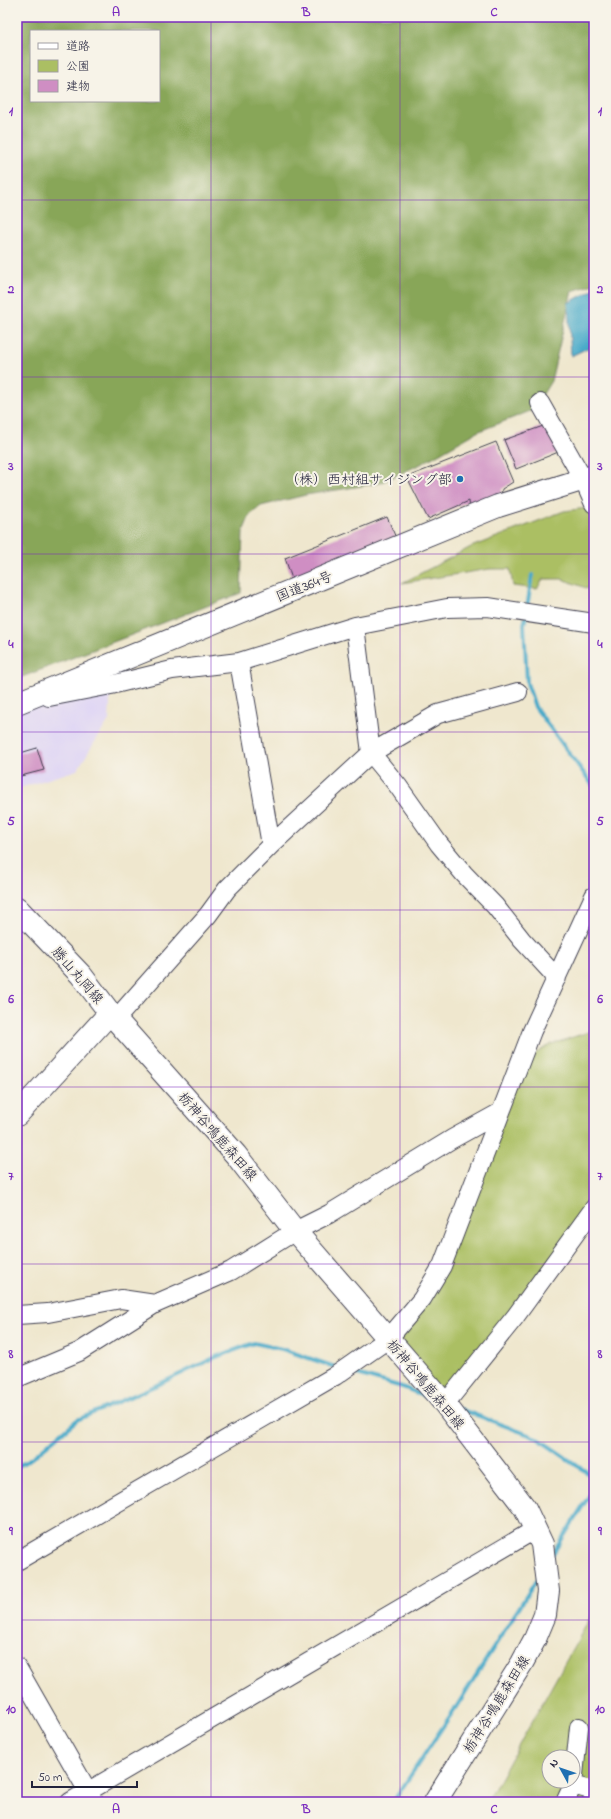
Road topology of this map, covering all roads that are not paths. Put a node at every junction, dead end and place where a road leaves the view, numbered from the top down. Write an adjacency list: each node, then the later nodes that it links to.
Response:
1 (540, 403): 2 (street)
2 (589, 478): 3 (street); 8 (main road, 国道364号)
3 (594, 504)
4 (594, 623): 5 (street)
5 (355, 626): 6 (street); 9 (street)
6 (239, 662): 8 (street); 10 (street)
7 (518, 692): 9 (street)
8 (22, 702)
9 (371, 753): 10 (street); 13 (street)
10 (271, 845): 14 (street)
11 (594, 896): 13 (street)
12 (17, 908): 14 (main road, 勝山丸岡線)
13 (557, 978): 15 (street)
14 (113, 1016): 16 (main road, 勝山丸岡線); 18 (main road, 栃神谷鳴鹿森田線)
15 (499, 1113): 18 (street); 21 (street)
16 (17, 1115)
17 (594, 1208): 23 (street)
18 (295, 1231): 19 (street); 21 (main road, 栃神谷鳴鹿森田線)
19 (155, 1304): 20 (street); 22 (street)
20 (17, 1315)
21 (388, 1339): 23 (main road, 栃神谷鳴鹿森田線); 25 (street)
22 (17, 1378)
23 (445, 1404): 24 (main road, 栃神谷鳴鹿森田線)
24 (539, 1536): 32 (street); 34 (main road, 栃神谷鳴鹿森田線)
25 (17, 1561)
26 (17, 1667): 32 (street)
27 (579, 1727): 28 (street)
28 (577, 1749)
29 (581, 1787): 31 (street)
30 (571, 1789): 35 (street)
31 (594, 1791)
32 (91, 1797): 33 (street)
33 (70, 1802)
34 (435, 1802)
35 (565, 1802)

